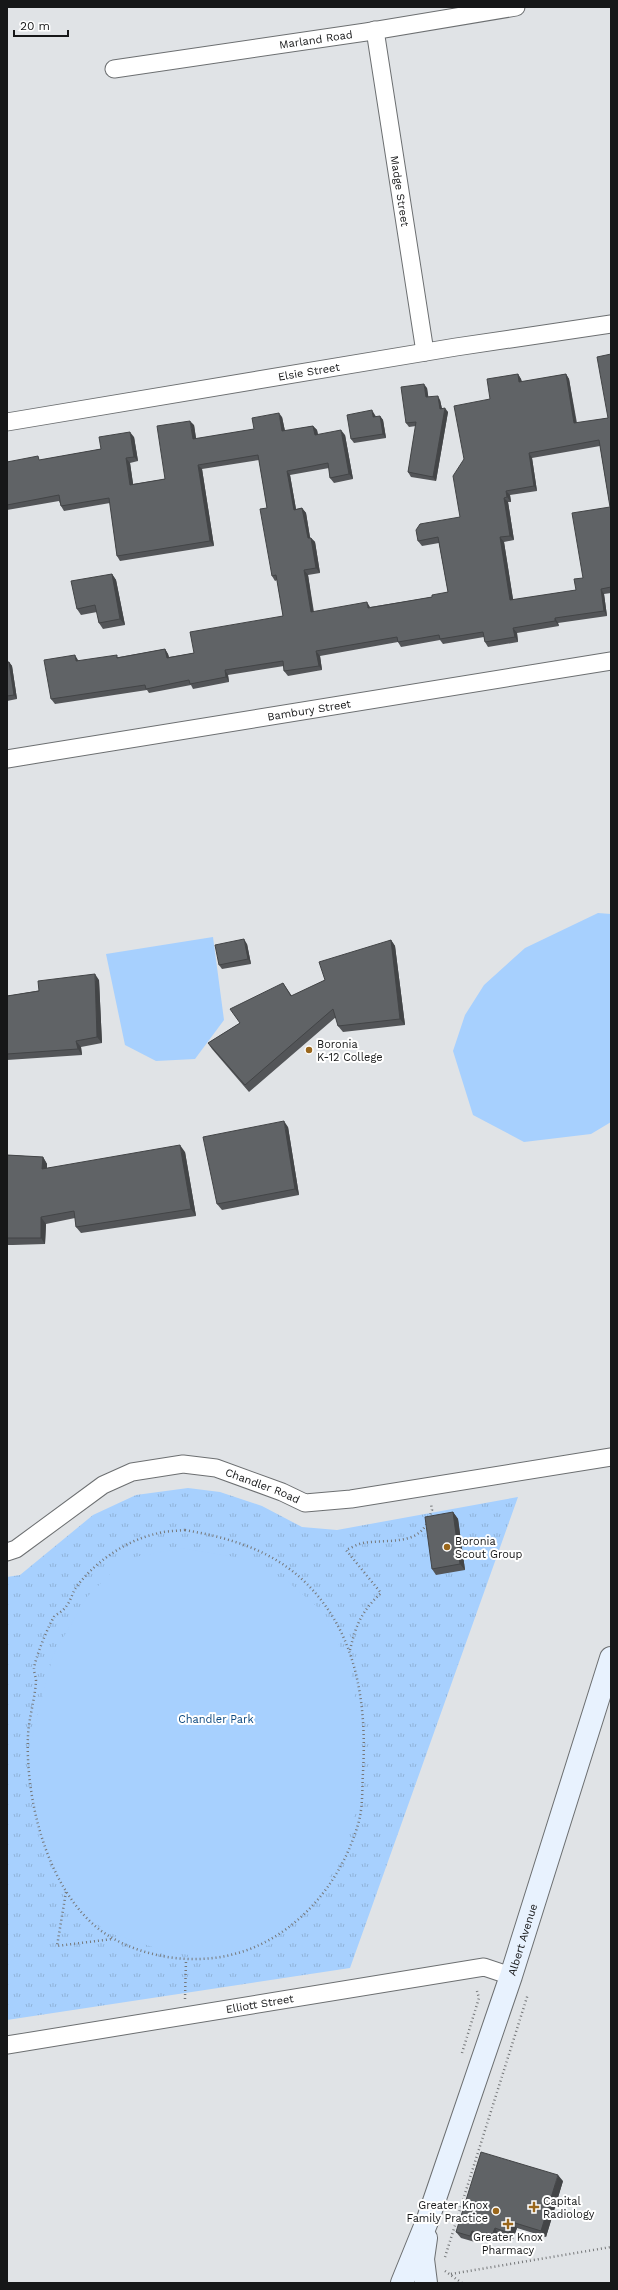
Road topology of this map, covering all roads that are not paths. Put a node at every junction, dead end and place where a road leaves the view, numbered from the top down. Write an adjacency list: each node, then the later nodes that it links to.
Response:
1 (516, 7): 2 (street, Marland Road)
2 (375, 30): 3 (street, Marland Road); 5 (street, Madge Street)
3 (114, 69)
4 (611, 324): 5 (street, Elsie Street)
5 (425, 352): 6 (street, Elsie Street)
6 (7, 422)
7 (611, 661): 8 (street, Bambury Street)
8 (7, 759)
9 (611, 1457): 10 (street, Chandler Road)
10 (7, 1552)
11 (611, 1658): 12 (main road, Albert Avenue)
12 (511, 1976): 13 (street, Elliott Street); 14 (main road, Albert Avenue)
13 (7, 2045)
14 (428, 2219): 15 (main road, Albert Avenue); 16 (main road, Albert Avenue)
15 (402, 2283)
16 (426, 2283)

